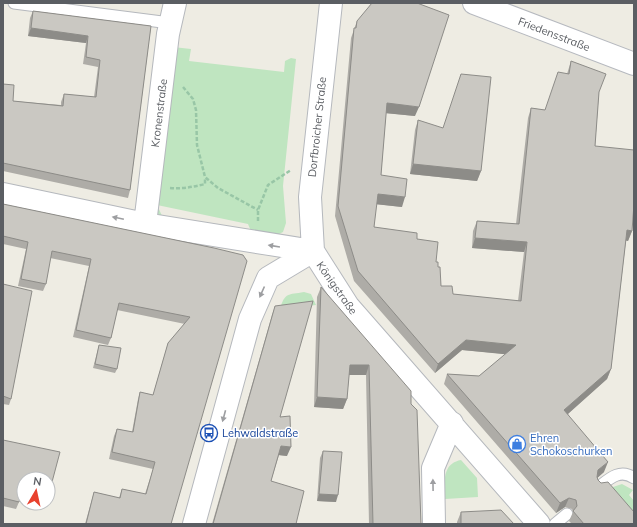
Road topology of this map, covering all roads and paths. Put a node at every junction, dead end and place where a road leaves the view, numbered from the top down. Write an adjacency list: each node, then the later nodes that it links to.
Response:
1 (14, 3): 4 (lane)
2 (331, 3): 7 (street, Dorfbroicher Straße)
3 (474, 3): 6 (street, Friedensstraße)
4 (173, 13): 5 (street, Kronenstraße)
5 (165, 64): 8 (path); 9 (street, Kronenstraße)
6 (634, 64)
7 (315, 155): 11 (path); 14 (street, Dorfbroicher Straße)
8 (205, 178): 9 (path); 11 (path)
9 (150, 183): 12 (street, Kronenstraße)
10 (3, 194): 12 (street, Königstraße, one-way to 10)
11 (258, 210): 13 (path)
12 (145, 224): 13 (street, Königstraße)
13 (258, 243): 14 (street, Königstraße, one-way to 13)
14 (313, 251): 15 (street, Königstraße); 19 (street, one-way to 19)
15 (452, 423): 20 (street, one-way to 15); 21 (street, Königstraße)
16 (634, 478): 17 (lane)
17 (600, 486)
18 (567, 514): 22 (lane)
19 (194, 524)
20 (434, 524)
21 (539, 524)
22 (555, 524)

